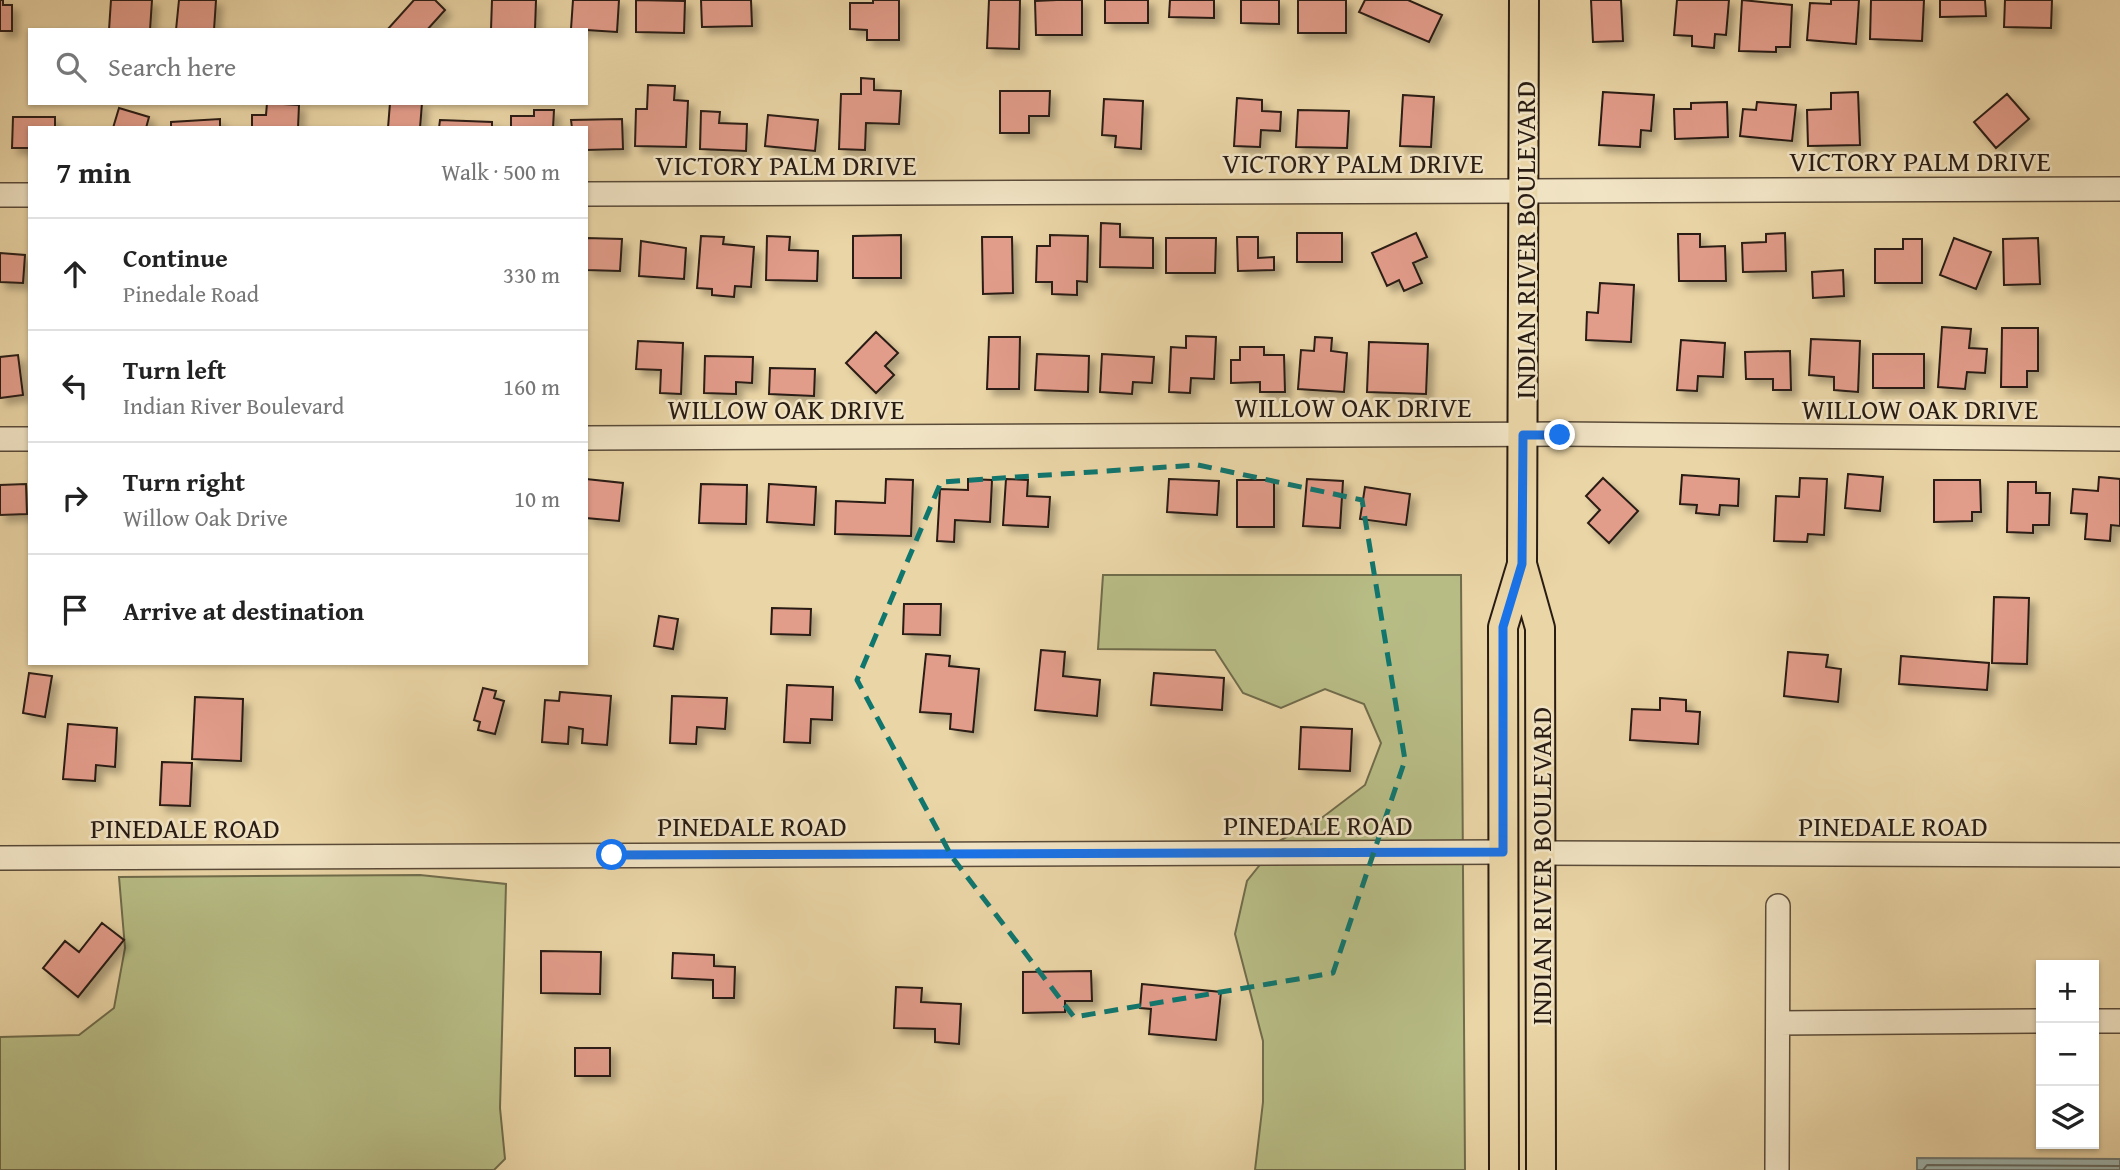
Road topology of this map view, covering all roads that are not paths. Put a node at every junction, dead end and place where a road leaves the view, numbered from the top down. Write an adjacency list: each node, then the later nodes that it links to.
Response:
1 (1524, 0): 3 (main road, INDIAN RIVER BOULEVARD)
2 (2120, 189): 3 (street, VICTORY PALM DRIVE)
3 (1524, 190): 4 (street, VICTORY PALM DRIVE); 7 (main road, INDIAN RIVER BOULEVARD)
4 (588, 194)
5 (0, 195): 6 (street)
6 (28, 195)
7 (1523, 435): 8 (street, WILLOW OAK DRIVE); 11 (street, WILLOW OAK DRIVE); 12 (main road, INDIAN RIVER BOULEVARD)
8 (588, 438)
9 (0, 439): 10 (street)
10 (28, 439)
11 (2120, 439)
12 (1522, 564): 13 (main road, INDIAN RIVER BOULEVARD); 14 (main road, INDIAN RIVER BOULEVARD)
13 (1503, 852): 16 (street, PINEDALE ROAD); 22 (main road, INDIAN RIVER BOULEVARD)
14 (1540, 853): 15 (street, PINEDALE ROAD); 23 (main road, INDIAN RIVER BOULEVARD)
15 (2120, 855)
16 (0, 858)
17 (1778, 906): 21 (street)
18 (2036, 1021): 21 (street)
19 (2099, 1021): 20 (street)
20 (2120, 1021)
21 (1778, 1023): 24 (street)
22 (1504, 1170)
23 (1541, 1170)
24 (1777, 1170)

